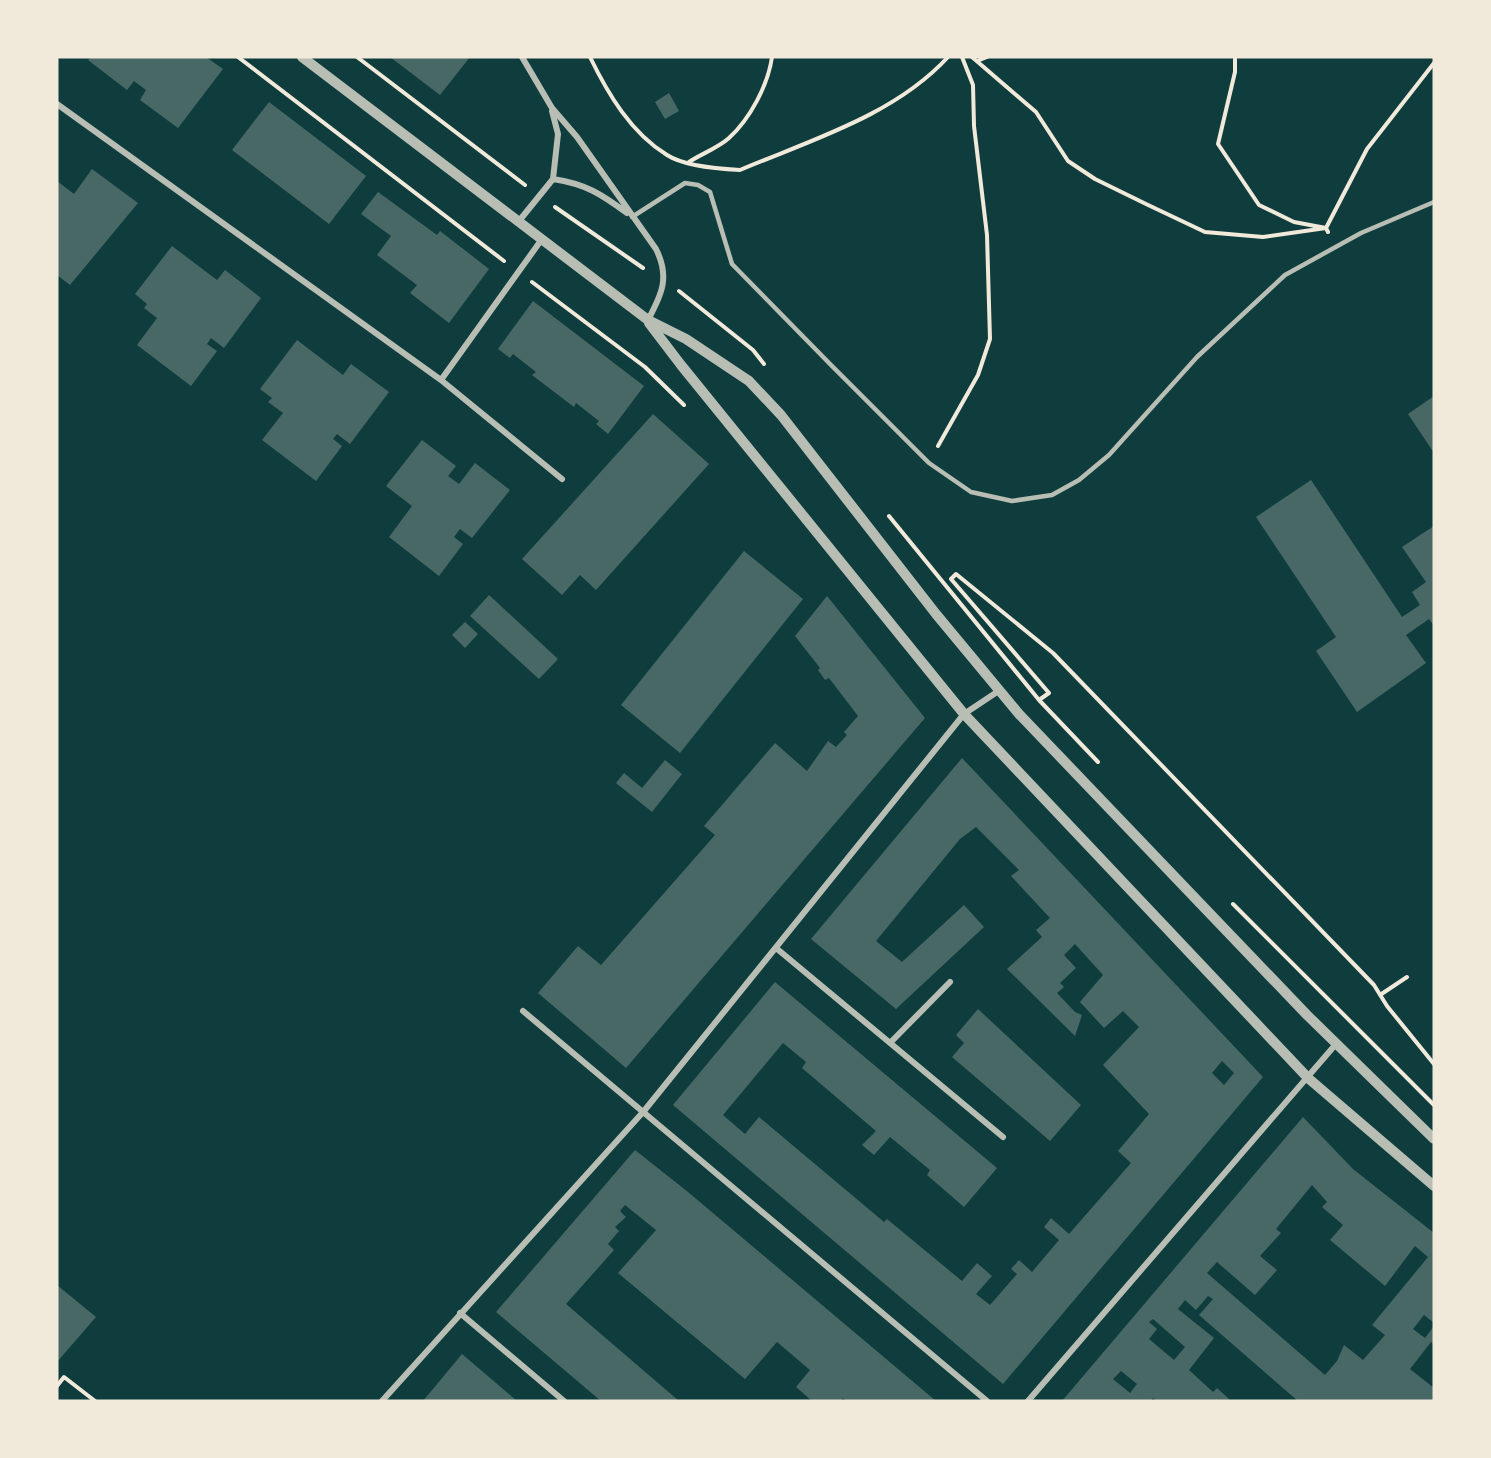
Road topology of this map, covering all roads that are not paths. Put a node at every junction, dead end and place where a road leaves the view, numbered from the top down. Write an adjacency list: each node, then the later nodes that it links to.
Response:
1 (302, 57): 8 (street)
2 (522, 57): 4 (street)
3 (57, 104): 11 (street)
4 (552, 108): 5 (street); 7 (street)
5 (553, 179): 7 (street); 8 (street)
6 (1434, 202): 7 (lane)
7 (632, 217): 10 (street)
8 (519, 221): 9 (street)
9 (542, 239): 10 (street); 11 (street)
10 (648, 320): 13 (street); 14 (street)
11 (441, 380): 12 (street)
12 (562, 479)
13 (1000, 690): 14 (street); 19 (street)
14 (964, 714): 15 (street); 20 (street)
15 (776, 948): 18 (street); 21 (street)
16 (950, 982): 18 (street)
17 (523, 1011): 21 (street)
18 (890, 1043): 22 (street)
19 (1336, 1044): 20 (street); 23 (street)
20 (1308, 1078): 24 (street); 29 (street)
21 (644, 1111): 25 (street); 28 (street)
22 (1003, 1137)
23 (1434, 1139)
24 (1434, 1186)
25 (460, 1313): 26 (street); 27 (street)
26 (382, 1401)
27 (564, 1401)
28 (987, 1401)
29 (1028, 1401)

